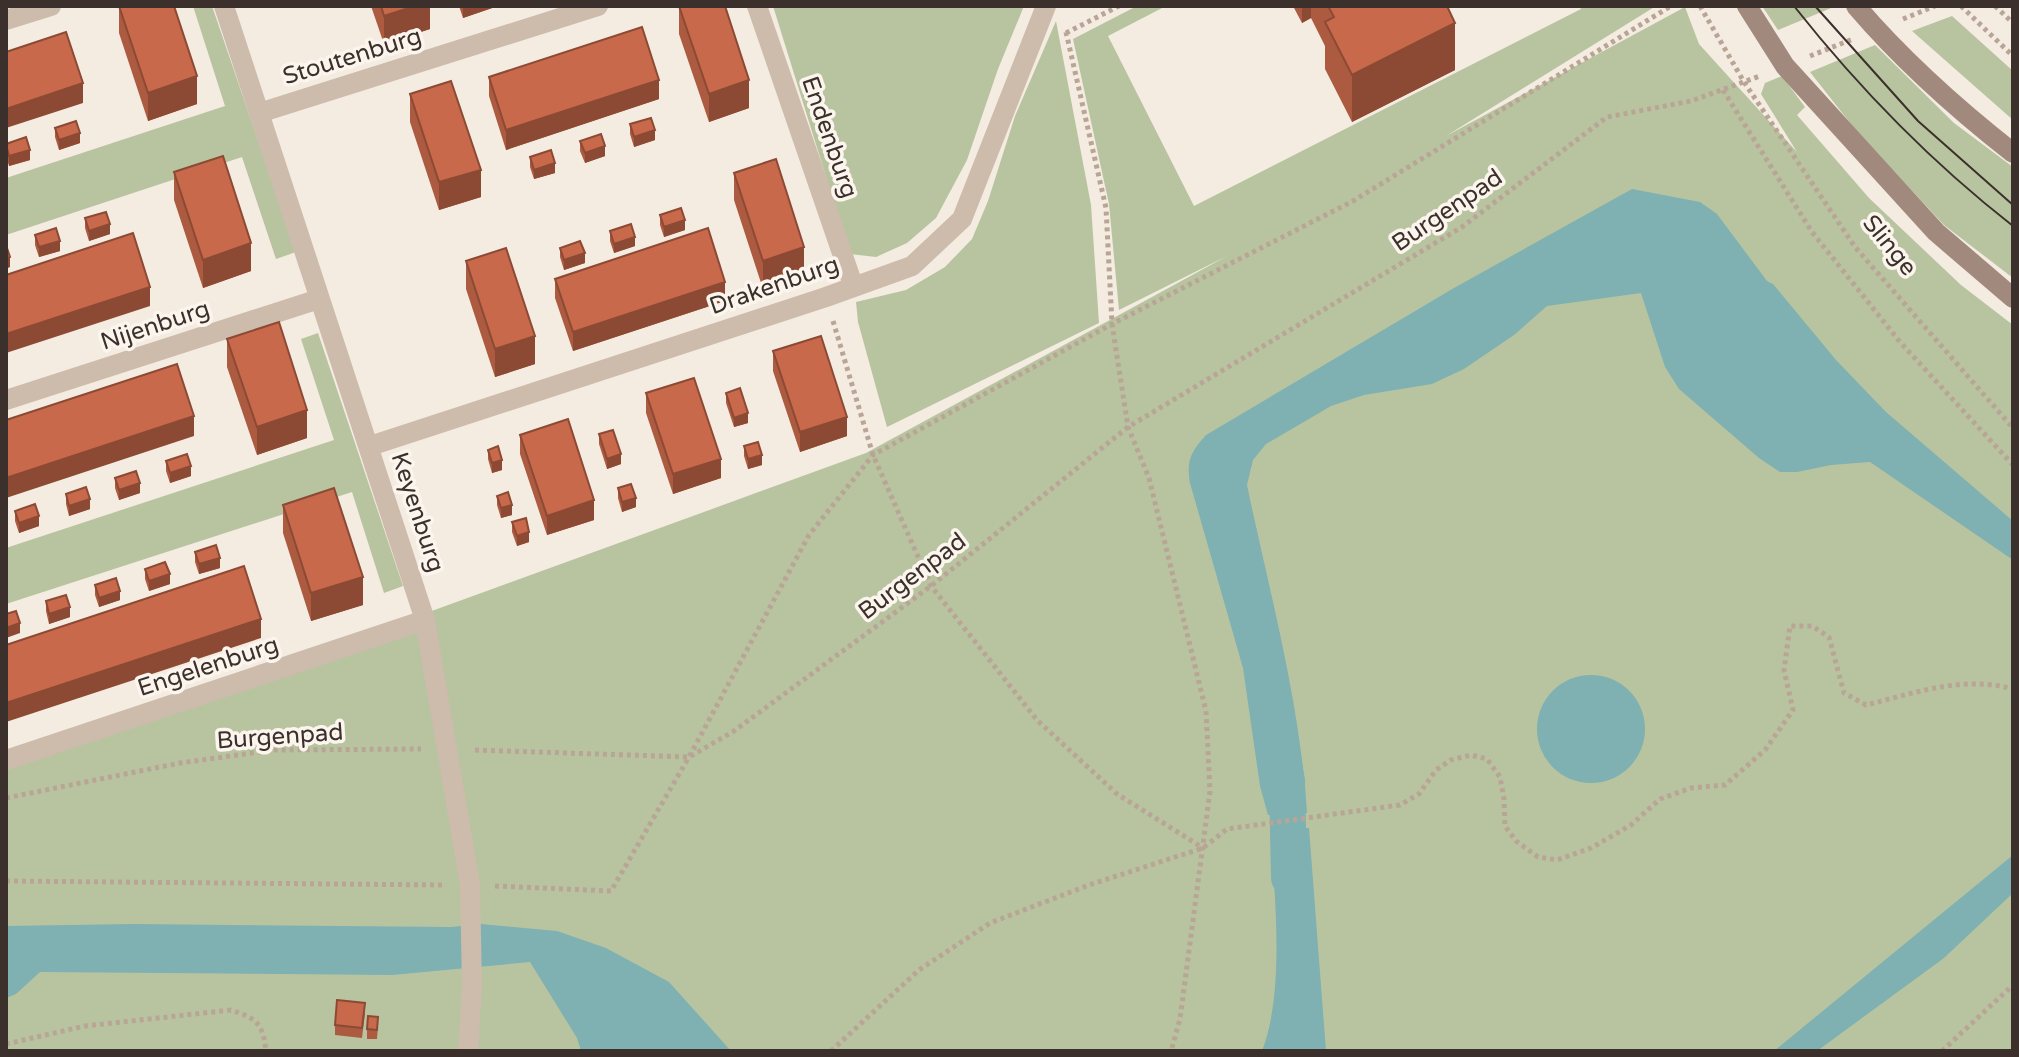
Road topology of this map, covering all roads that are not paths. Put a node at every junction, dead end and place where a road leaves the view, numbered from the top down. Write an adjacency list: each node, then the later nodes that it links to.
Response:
1 (51, 6): 8 (street)
2 (224, 6): 9 (street, Keyenburg)
3 (598, 6): 9 (street, Stoutenburg)
4 (757, 6): 11 (street, Endenburg)
5 (1747, 6): 12 (main road, Slinge)
6 (1856, 6): 10 (main road)
7 (1053, 13): 11 (street, Drakenburg)
8 (6, 20)
9 (259, 113): 13 (street, Keyenburg)
10 (2013, 153)
11 (853, 285): 15 (street, Drakenburg)
12 (2013, 298)
13 (319, 299): 14 (street, Nijenburg); 15 (street, Keyenburg)
14 (6, 400)
15 (370, 446): 16 (street, Keyenburg)
16 (425, 620): 17 (street, Engelenburg); 18 (street, Keyenburg)
17 (6, 760)
18 (468, 1051)

